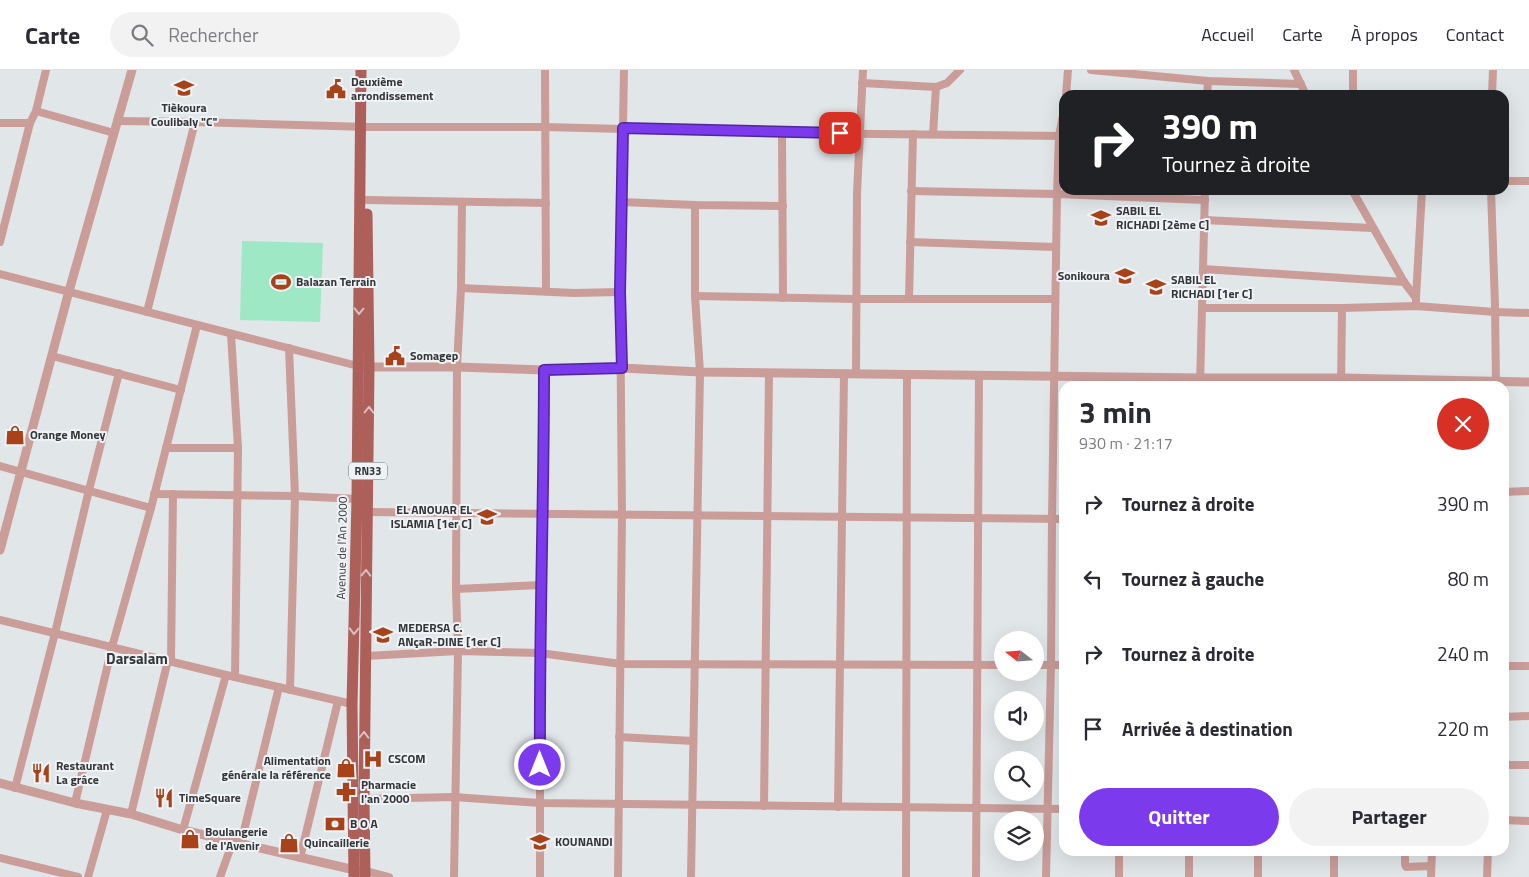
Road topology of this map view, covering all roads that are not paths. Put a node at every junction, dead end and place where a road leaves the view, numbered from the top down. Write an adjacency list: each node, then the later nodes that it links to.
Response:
1 (46, 70): 24 (street)
2 (132, 70): 25 (street)
3 (362, 70): 29 (main road, Avenue de l'An 2000 / RN33)
4 (368, 70): 29 (main road, Avenue de l'An 2000 / RN33)
5 (545, 70): 30 (street)
6 (624, 70): 31 (street)
7 (863, 70): 16 (street)
8 (960, 70): 18 (street)
9 (1068, 70): 19 (street)
10 (1294, 70): 17 (street)
11 (1353, 70): 22 (street)
12 (1493, 70): 23 (street)
13 (1096, 71): 14 (street)
14 (1167, 74): 15 (street)
15 (1208, 81): 17 (street); 20 (street)
16 (862, 83): 18 (street); 34 (street)
17 (1301, 84): 21 (street)
18 (936, 87): 36 (street)
19 (1066, 90)
20 (1207, 90)
21 (1304, 90)
22 (1353, 90)
23 (1492, 90)
24 (36, 111): 28 (street); 32 (street)
25 (117, 121): 26 (street); 32 (street)
26 (195, 122): 29 (street); 75 (street)
27 (0, 123): 28 (street)
28 (30, 123): 57 (street)
29 (364, 127): 30 (street); 48 (main road, Avenue de l'An 2000 / RN33); 82 (main road, Avenue de l'An 2000 / RN33, one-way to 82)
30 (544, 127): 31 (street); 52 (street)
31 (623, 128): 33 (street); 51 (street)
32 (114, 133): 64 (street)
33 (782, 133): 34 (street); 54 (street)
34 (860, 133): 35 (street); 69 (street)
35 (913, 134): 36 (street); 41 (street)
36 (933, 134): 37 (street)
37 (1059, 136)
38 (1059, 165): 42 (street)
39 (1509, 181): 40 (street)
40 (1529, 181)
41 (911, 191): 42 (street); 58 (street)
42 (1057, 194): 59 (street)
43 (1082, 195): 49 (street)
44 (1205, 195): 49 (street)
45 (1355, 195): 56 (street)
46 (1422, 195): 72 (street)
47 (1491, 195): 76 (street)
48 (367, 200): 50 (street); 82 (main road, Avenue de l'An 2000 / RN33)
49 (1205, 200): 55 (street)
50 (462, 202): 52 (street); 63 (street)
51 (621, 202): 53 (street); 66 (street)
52 (546, 203): 65 (street)
53 (695, 205): 54 (street); 67 (street)
54 (783, 206): 68 (street)
55 (1204, 220): 56 (street); 60 (street)
56 (1372, 228): 62 (street)
57 (1, 237)
58 (910, 242): 59 (street); 70 (street)
59 (1056, 247): 71 (street)
60 (1203, 270): 62 (street); 73 (street)
61 (0, 274): 64 (street)
62 (1404, 282): 72 (street)
63 (461, 288): 65 (street); 83 (street)
64 (69, 291): 75 (street); 81 (street)
65 (546, 291): 66 (street)
66 (620, 292): 84 (street)
67 (695, 296): 68 (street); 86 (street)
68 (783, 298): 69 (street)
69 (856, 299): 70 (street); 90 (street)
70 (909, 299): 71 (street)
71 (1055, 299): 93 (street)
72 (1416, 302): 74 (street); 76 (street)
73 (1202, 308): 74 (street); 97 (street)
74 (1342, 308): 98 (street)
75 (147, 312): 78 (street)
76 (1496, 312): 77 (street); 99 (street)
77 (1529, 313)
78 (197, 325): 79 (street); 102 (street)
79 (230, 334): 80 (street); 104 (street)
80 (289, 348): 82 (street); 113 (street)
81 (52, 356): 87 (street); 106 (street)
82 (363, 367): 83 (street); 114 (main road, Avenue de l'An 2000 / RN33); 116 (main road, Avenue de l'An 2000 / RN33, one-way to 82)
83 (458, 367): 85 (street); 117 (street)
84 (622, 368): 85 (street); 86 (street); 119 (street)
85 (544, 370): 118 (street)
86 (700, 372): 88 (street); 120 (street)
87 (119, 373): 102 (street); 107 (street)
88 (769, 373): 89 (street); 121 (street)
89 (844, 374): 90 (street); 122 (street)
90 (856, 374): 91 (street)
91 (907, 374): 92 (street); 123 (street)
92 (979, 375): 93 (street); 124 (street)
93 (1054, 376): 94 (street); 125 (street)
94 (1128, 376): 95 (street); 96 (street)
95 (1128, 381)
96 (1188, 381)
97 (1200, 381)
98 (1341, 381)
99 (1496, 381)
100 (1529, 382): 101 (street)
101 (1509, 383)
102 (181, 390): 103 (street)
103 (166, 448): 104 (street); 110 (street)
104 (238, 448): 112 (street)
105 (0, 466): 106 (street)
106 (21, 470): 107 (street); 127 (street)
107 (89, 490): 115 (street); 131 (street)
108 (1529, 491): 109 (street)
109 (1509, 492)
110 (154, 494): 111 (street); 115 (street)
111 (173, 494): 112 (street); 136 (street)
112 (238, 495): 113 (street); 150 (street)
113 (295, 496): 114 (street); 152 (street)
114 (357, 498): 154 (main road, Avenue de l'An 2000 / RN33, one-way to 154)
115 (151, 508): 132 (street)
116 (367, 512): 117 (street); 135 (main road, Avenue de l'An 2000 / RN33, one-way to 116)
117 (456, 513): 118 (street); 129 (street)
118 (543, 514): 119 (street); 128 (street)
119 (622, 514): 120 (street); 137 (street)
120 (697, 514): 121 (street); 138 (street)
121 (766, 516): 122 (street); 139 (street)
122 (841, 517): 123 (street); 140 (street)
123 (907, 518): 124 (street); 141 (street)
124 (978, 518): 125 (street); 142 (street)
125 (1052, 519): 126 (street); 145 (street)
126 (1059, 519)
127 (0, 550)
128 (542, 585): 129 (street); 134 (street)
129 (456, 589): 133 (street)
130 (0, 620): 131 (street)
131 (55, 633): 132 (street); 162 (street)
132 (112, 647): 136 (street); 165 (street)
133 (458, 651): 134 (street); 135 (street); 163 (street)
134 (540, 653): 137 (street); 166 (street)
135 (366, 656): 164 (main road, Avenue de l'An 2000 / RN33, one-way to 135)
136 (170, 661): 149 (street); 176 (street)
137 (621, 664): 138 (street); 157 (street)
138 (695, 664): 139 (street); 158 (street)
139 (766, 664): 140 (street); 169 (street)
140 (840, 665): 141 (street); 170 (street)
141 (906, 665): 142 (street); 171 (street)
142 (978, 665): 143 (street); 172 (street)
143 (994, 665)
144 (1044, 665): 145 (street)
145 (1051, 665): 146 (street); 173 (street)
146 (1059, 665)
147 (1509, 666): 148 (street)
148 (1529, 666)
149 (226, 675): 150 (street); 179 (street)
150 (235, 677): 151 (street)
151 (279, 687): 152 (street); 180 (street)
152 (290, 690): 153 (street)
153 (338, 701): 154 (street); 189 (street)
154 (352, 704): 191 (main road, Avenue de l'An 2000 / RN33)
155 (1529, 716): 156 (street)
156 (1509, 717)
157 (619, 737): 158 (street); 167 (street)
158 (693, 740): 168 (street)
159 (1509, 765): 160 (street)
160 (1529, 765)
161 (0, 783): 162 (street)
162 (15, 788): 165 (street)
163 (454, 797): 164 (street); 166 (street); 196 (street)
164 (364, 799): 191 (main road, Avenue de l'An 2000 / RN33)
165 (75, 803): 175 (street)
166 (540, 803): 167 (street); 197 (street)
167 (618, 803): 168 (street); 198 (street)
168 (692, 804): 169 (street); 199 (street)
169 (764, 806): 170 (street)
170 (838, 807): 171 (street)
171 (906, 807): 172 (street); 200 (street)
172 (976, 808): 173 (street); 201 (street)
173 (1048, 809): 174 (street); 202 (street)
174 (1059, 809)
175 (107, 810): 176 (street); 193 (street)
176 (131, 814): 179 (street)
177 (1509, 820): 178 (street)
178 (1529, 822)
179 (183, 830): 180 (street)
180 (237, 842): 189 (street); 194 (street)
181 (1119, 856): 203 (street)
182 (1189, 856): 204 (street)
183 (1258, 856): 205 (street)
184 (1334, 856): 206 (street)
185 (1405, 856): 190 (street)
186 (1432, 856): 190 (street)
187 (1488, 856): 208 (street)
188 (0, 858): 192 (street)
189 (300, 858): 191 (street)
190 (1431, 866): 207 (street)
191 (360, 874): 195 (street)
192 (78, 877)
193 (88, 877)
194 (220, 877)
195 (389, 877)
196 (454, 877)
197 (540, 877)
198 (618, 877)
199 (691, 877)
200 (906, 877)
201 (976, 877)
202 (1046, 877)
203 (1119, 877)
204 (1189, 877)
205 (1258, 877)
206 (1334, 877)
207 (1431, 877)
208 (1487, 877)

